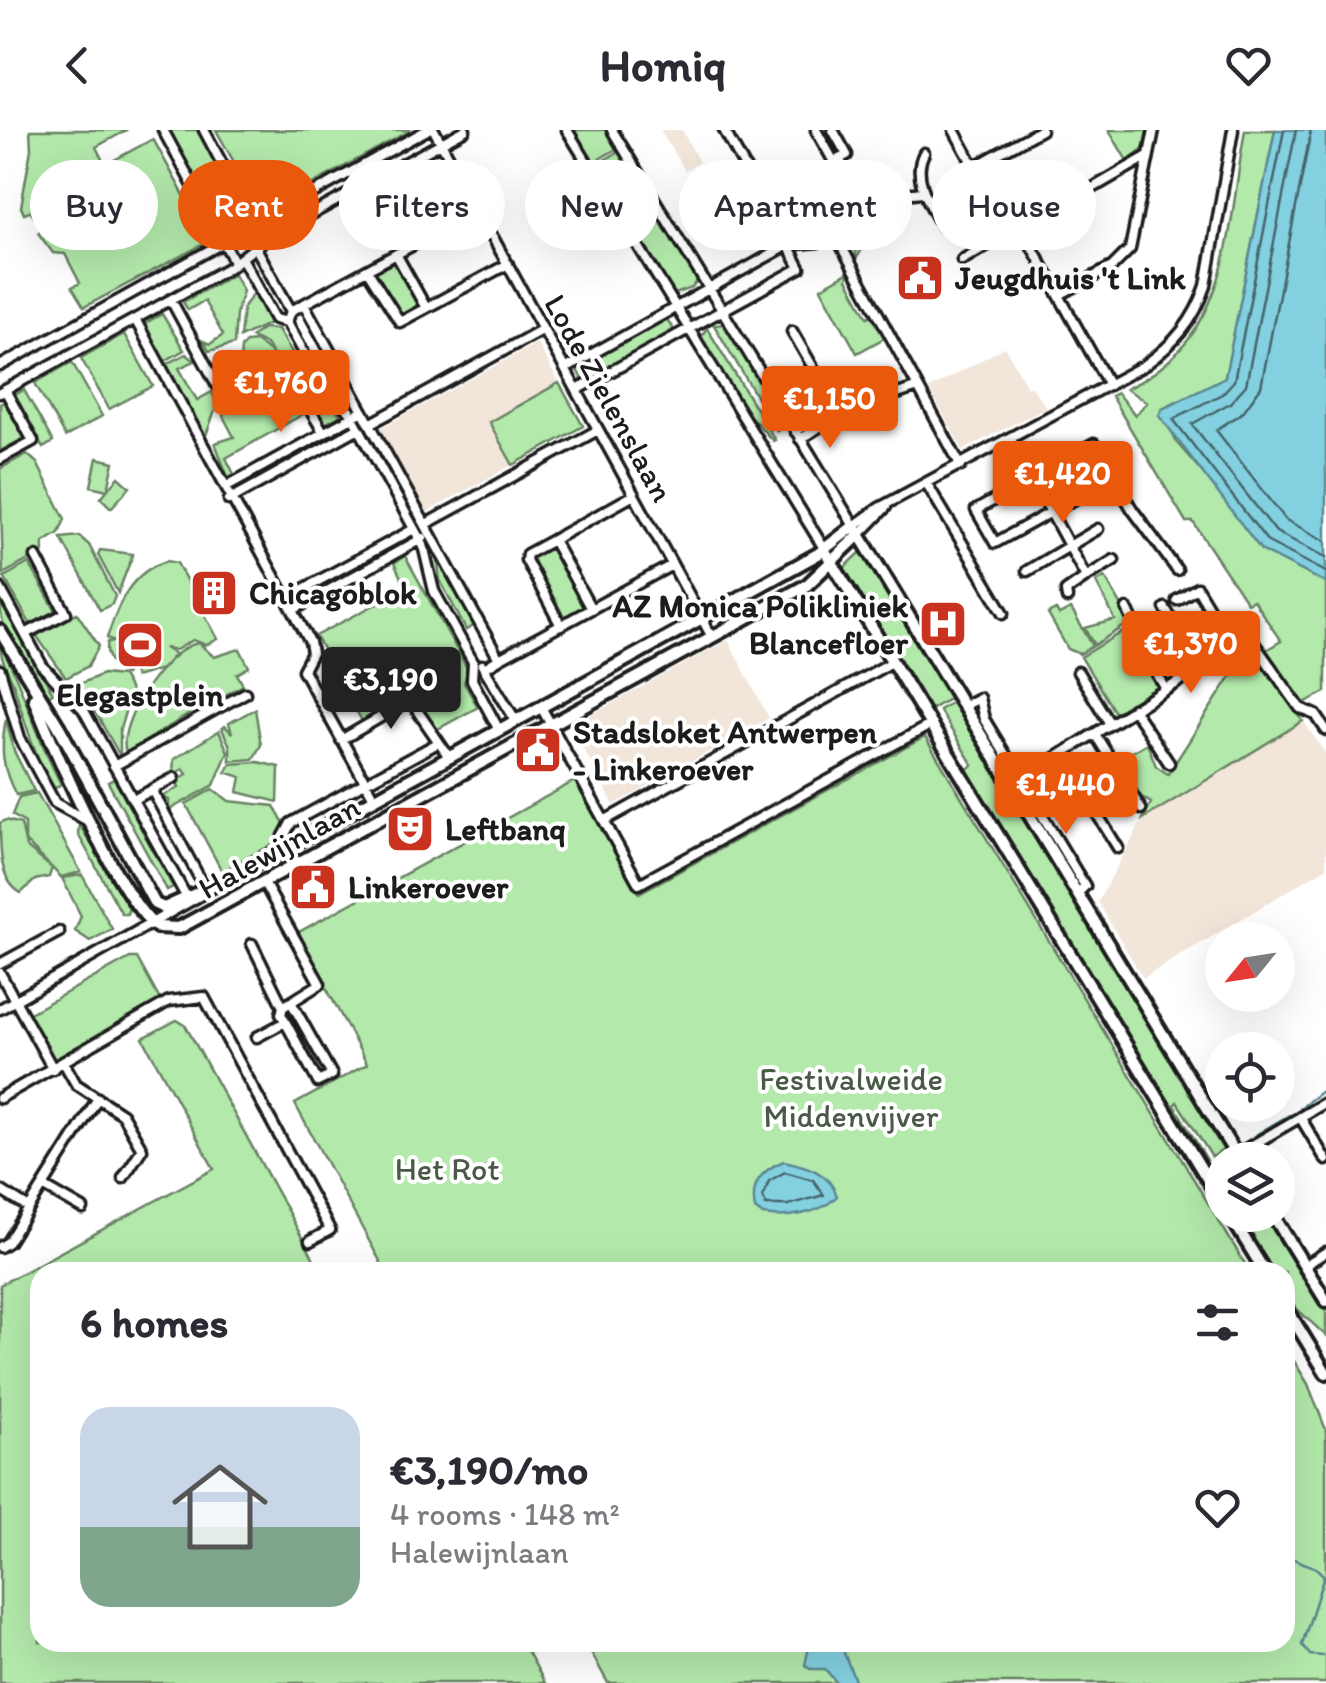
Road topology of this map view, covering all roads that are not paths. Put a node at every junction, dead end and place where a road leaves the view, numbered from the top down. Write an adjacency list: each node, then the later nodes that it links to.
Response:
1 (163, 130): 18 (street)
2 (204, 130): 19 (street)
3 (430, 130): 14 (street, Lode Zielenslaan); 27 (street)
4 (465, 130): 14 (street)
5 (568, 130): 54 (street)
6 (612, 130): 48 (street)
7 (724, 130): 21 (street)
8 (816, 130): 17 (street)
9 (833, 130): 17 (street)
10 (954, 130): 22 (street)
11 (1041, 130): 23 (street)
12 (1154, 130): 16 (street)
13 (1233, 130): 65 (street)
14 (442, 143): 20 (street, Lode Zielenslaan); 31 (street)
15 (924, 153): 28 (street)
16 (1148, 156): 24 (street); 26 (street)
17 (840, 159)
18 (179, 160)
19 (220, 160)
20 (451, 160)
21 (741, 160)
22 (970, 160)
23 (987, 160)
24 (1117, 174): 25 (street); 26 (street)
25 (1096, 186)
26 (1142, 188): 49 (street)
27 (319, 191)
28 (923, 192): 29 (street); 30 (street)
29 (912, 194)
30 (932, 208)
31 (319, 211)
32 (211, 250): 62 (street)
33 (229, 250): 45 (street)
34 (252, 250): 45 (street)
35 (263, 250): 52 (street)
36 (403, 250): 43 (street)
37 (500, 250): 46 (street, Lode Zielenslaan)
38 (779, 250): 48 (street)
39 (791, 250): 55 (street)
40 (843, 250): 66 (street)
41 (979, 250): 44 (street)
42 (1034, 250): 49 (street)
43 (396, 254): 47 (street); 53 (street)
44 (962, 260)
45 (238, 261): 50 (street); 56 (street)
46 (508, 264): 53 (street); 60 (street, Lode Zielenslaan)
47 (367, 270): 51 (street); 53 (street)
48 (709, 289): 54 (street); 55 (street)
49 (1059, 296): 65 (street)
50 (171, 300): 57 (street); 64 (street)
51 (304, 304): 52 (street); 69 (street)
52 (289, 308): 56 (street); 58 (street)
53 (426, 308)
54 (676, 308): 59 (street); 63 (street)
55 (722, 310): 59 (street); 77 (street)
56 (272, 313): 58 (street)
57 (135, 319): 68 (street); 84 (street)
58 (288, 322): 72 (street)
59 (688, 328): 67 (street); 96 (street)
60 (544, 330): 63 (street, Lode Zielenslaan); 73 (street)
61 (792, 331): 70 (street)
62 (0, 366)
63 (565, 369): 67 (street, Lode Zielenslaan)
64 (217, 385)
65 (1109, 385): 78 (street)
66 (918, 387): 70 (street); 80 (street)
67 (577, 390): 75 (street, Lode Zielenslaan)
68 (2, 392): 79 (street)
69 (363, 411): 72 (street); 73 (street)
70 (838, 411): 77 (street)
71 (312, 413): 76 (street)
72 (352, 418): 74 (street); 76 (street)
73 (370, 424): 88 (street)
74 (359, 428): 86 (street); 90 (street)
75 (598, 430): 85 (street, Lode Zielenslaan); 88 (street)
76 (324, 433): 84 (street)
77 (798, 435): 91 (street)
78 (1011, 439): 80 (street); 82 (street)
79 (0, 459)
80 (961, 466): 83 (street)
81 (1113, 478): 82 (street); 87 (street); 100 (street)
82 (1033, 479): 87 (street); 87 (street)
83 (927, 484): 91 (street); 113 (street)
84 (227, 486): 86 (street)
85 (634, 495): 94 (street); 99 (street, Lode Zielenslaan)
86 (230, 500): 107 (street)
87 (1050, 512): 95 (street)
88 (426, 524): 92 (street)
89 (1098, 528): 95 (street)
90 (414, 529): 93 (street); 107 (street)
91 (856, 531): 96 (main road, Halewijnlaan); 130 (main road)
92 (431, 534): 93 (street); 121 (street)
93 (420, 540): 110 (street); 122 (street)
94 (553, 540): 111 (street); 116 (street)
95 (1069, 546): 101 (street); 103 (street)
96 (828, 555): 102 (main road); 104 (main road, Halewijnlaan); 114 (main road, Halewijnlaan)
97 (36, 557): 118 (street)
98 (1114, 560): 103 (street)
99 (672, 565): 111 (street); 114 (street, Lode Zielenslaan)
100 (1178, 570)
101 (1027, 571)
102 (840, 576): 104 (main road, Halewijnlaan); 123 (main road)
103 (1086, 576): 106 (street)
104 (807, 585): 119 (main road, Halewijnlaan)
105 (0, 588): 118 (street)
106 (1067, 598)
107 (285, 600): 110 (street)
108 (1177, 600): 115 (street)
109 (1164, 608): 120 (street)
110 (293, 610): 140 (street)
111 (591, 610): 116 (street)
112 (1127, 610): 128 (street)
113 (1004, 613)
114 (701, 618): 119 (street, Lode Zielenslaan); 131 (main road, Halewijnlaan)
115 (1218, 624): 120 (street); 138 (street)
116 (562, 626): 121 (street)
117 (0, 631): 127 (main road)
118 (25, 634): 147 (street)
119 (712, 637): 135 (main road, Halewijnlaan)
120 (1194, 657): 128 (street)
121 (499, 659): 124 (street)
122 (473, 662): 124 (street); 137 (street)
123 (892, 662): 136 (main road); 157 (street)
124 (486, 666): 133 (street)
125 (0, 670): 158 (street)
126 (1078, 672): 134 (street)
127 (28, 682): 158 (main road); 165 (main road)
128 (1166, 689): 132 (street)
129 (245, 693): 147 (street)
130 (962, 706): 150 (street); 163 (main road)
131 (541, 707): 133 (main road, Halewijnlaan); 135 (street)
132 (1132, 710): 134 (street); 146 (street)
133 (516, 721): 137 (main road, Halewijnlaan)
134 (1110, 724): 139 (street)
135 (551, 725): 145 (main road, Halewijnlaan); 157 (street)
136 (930, 726): 157 (street); 186 (main road)
137 (499, 730): 142 (main road, Halewijnlaan)
138 (1326, 730)
139 (1094, 734): 143 (street); 156 (street)
140 (341, 740): 141 (street, Halewijnlaan); 151 (street)
141 (436, 744): 144 (street, Halewijnlaan); 151 (street, Halewijnlaan)
142 (474, 744): 144 (main road, Halewijnlaan); 145 (street)
143 (1061, 755): 150 (street); 160 (street)
144 (449, 757): 148 (main road, Halewijnlaan)
145 (484, 762): 153 (main road, Halewijnlaan)
146 (1169, 763)
147 (114, 766): 155 (street)
148 (416, 776): 153 (street); 154 (main road, Halewijnlaan)
149 (174, 778): 152 (street)
150 (1020, 780): 163 (street)
151 (365, 782): 154 (street); 159 (street, Halewijnlaan)
152 (152, 790): 155 (street); 161 (street)
153 (426, 794): 162 (main road, Halewijnlaan)
154 (374, 798): 159 (main road, Halewijnlaan)
155 (134, 800): 164 (street)
156 (1141, 809)
157 (604, 821)
158 (91, 824): 167 (main road)
159 (288, 846): 164 (main road, Halewijnlaan)
160 (1118, 848)
161 (200, 879)
162 (264, 883): 166 (main road, Halewijnlaan); 173 (street)
163 (1077, 894): 183 (main road)
164 (190, 899): 165 (main road, Halewijnlaan); 166 (street); 167 (street, Halewijnlaan)
165 (154, 904): 167 (street)
166 (206, 915): 167 (main road, Halewijnlaan)
167 (155, 923): 172 (street)
168 (59, 932): 170 (street)
169 (252, 944): 173 (street)
170 (0, 964)
171 (0, 973): 172 (street)
172 (16, 1000): 174 (street); 178 (street)
173 (287, 1004): 175 (street); 175 (street)
174 (0, 1009)
175 (285, 1022): 176 (street)
176 (256, 1037)
177 (64, 1062): 178 (street); 180 (street); 194 (street)
178 (53, 1069): 179 (street)
179 (0, 1098)
180 (98, 1098): 187 (street); 188 (street)
181 (1326, 1102): 182 (street)
182 (1300, 1118): 184 (street); 185 (street)
183 (1222, 1142)
184 (1261, 1142)
185 (1326, 1160)
186 (1205, 1174)
187 (123, 1178)
188 (43, 1186): 190 (street); 191 (street)
189 (0, 1190): 190 (street)
190 (29, 1208): 195 (street)
191 (83, 1209)
192 (1240, 1232): 197 (main road)
193 (1283, 1232): 198 (main road)
194 (310, 1241)
195 (0, 1247)
196 (1326, 1252): 198 (street)
197 (1259, 1262)
198 (1304, 1266): 199 (main road)
199 (1326, 1301)
200 (1295, 1322): 201 (main road)
201 (1326, 1373)

